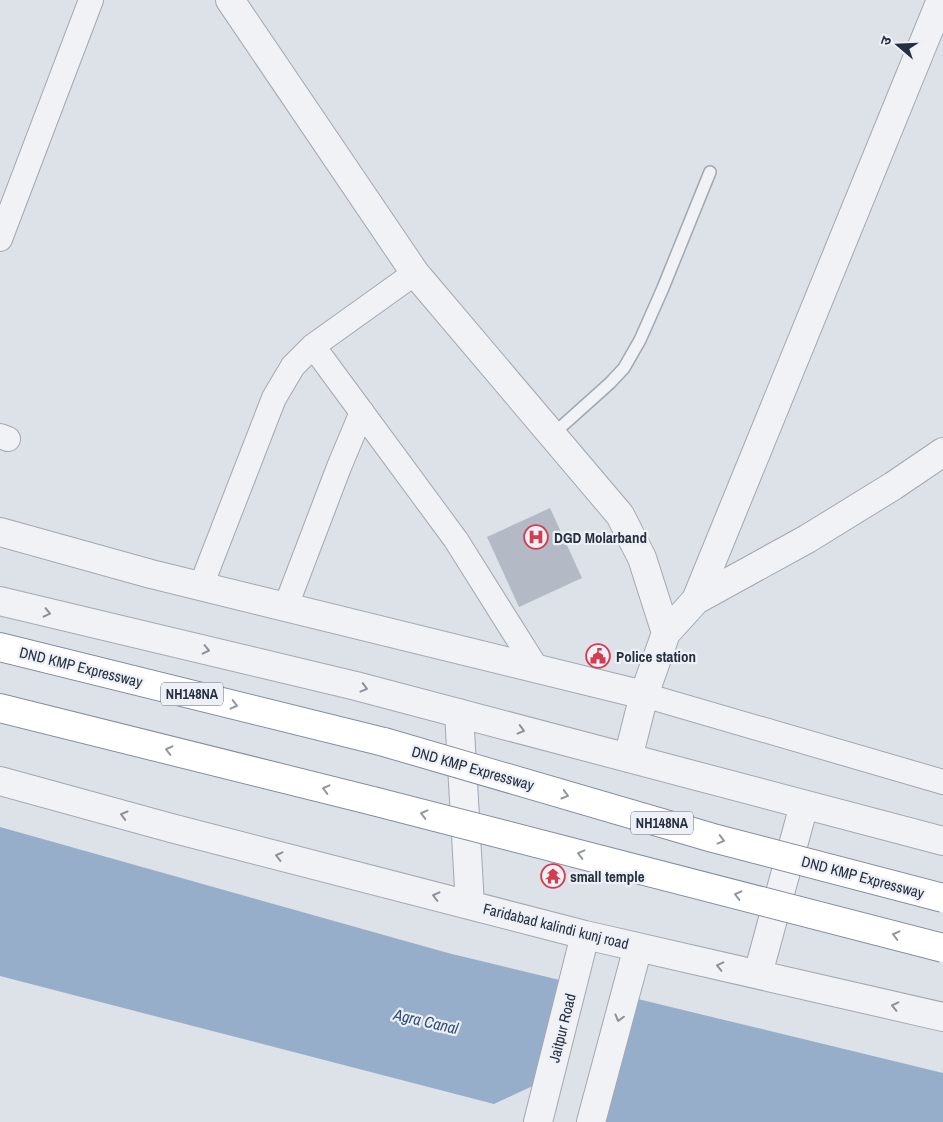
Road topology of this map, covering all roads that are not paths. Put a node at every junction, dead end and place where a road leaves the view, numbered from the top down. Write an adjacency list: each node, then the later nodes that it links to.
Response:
1 (92, 0): 5 (street)
2 (230, 0): 6 (street)
3 (941, 0): 13 (street)
4 (710, 172): 9 (lane)
5 (0, 239)
6 (415, 273): 7 (street); 9 (street)
7 (313, 346): 8 (street); 12 (street)
8 (362, 412): 15 (street); 18 (street)
9 (552, 435): 16 (street)
10 (943, 452): 13 (street)
11 (0, 532): 12 (street)
12 (202, 586): 15 (street)
13 (696, 600): 16 (street)
14 (0, 601): 21 (street, one-way to 21)
15 (286, 606): 18 (street)
16 (666, 633): 19 (street)
17 (0, 647): 27 (highway, DND KMP Expressway / NH148NA, one-way to 27, bridge)
18 (537, 669): 19 (street)
19 (644, 695): 22 (street); 24 (street)
20 (0, 708): 30 (highway, one-way to 20, bridge)
21 (458, 713): 22 (street, one-way to 22); 28 (street)
22 (628, 758): 25 (street)
23 (0, 781): 28 (street, Faridabad kalindi kunj road, one-way to 23)
24 (943, 782)
25 (804, 805): 26 (street); 32 (street)
26 (943, 842)
27 (943, 898)
28 (470, 905): 29 (street, Faridabad kalindi kunj road)
29 (585, 935): 31 (street, Faridabad kalindi kunj road); 34 (street, Jaitpur Road)
30 (943, 948)
31 (635, 959): 32 (street, Faridabad kalindi kunj road, one-way to 31); 35 (street, one-way to 35)
32 (758, 974): 33 (street, Faridabad kalindi kunj road, one-way to 32)
33 (943, 1017)
34 (538, 1122)
35 (591, 1122)

